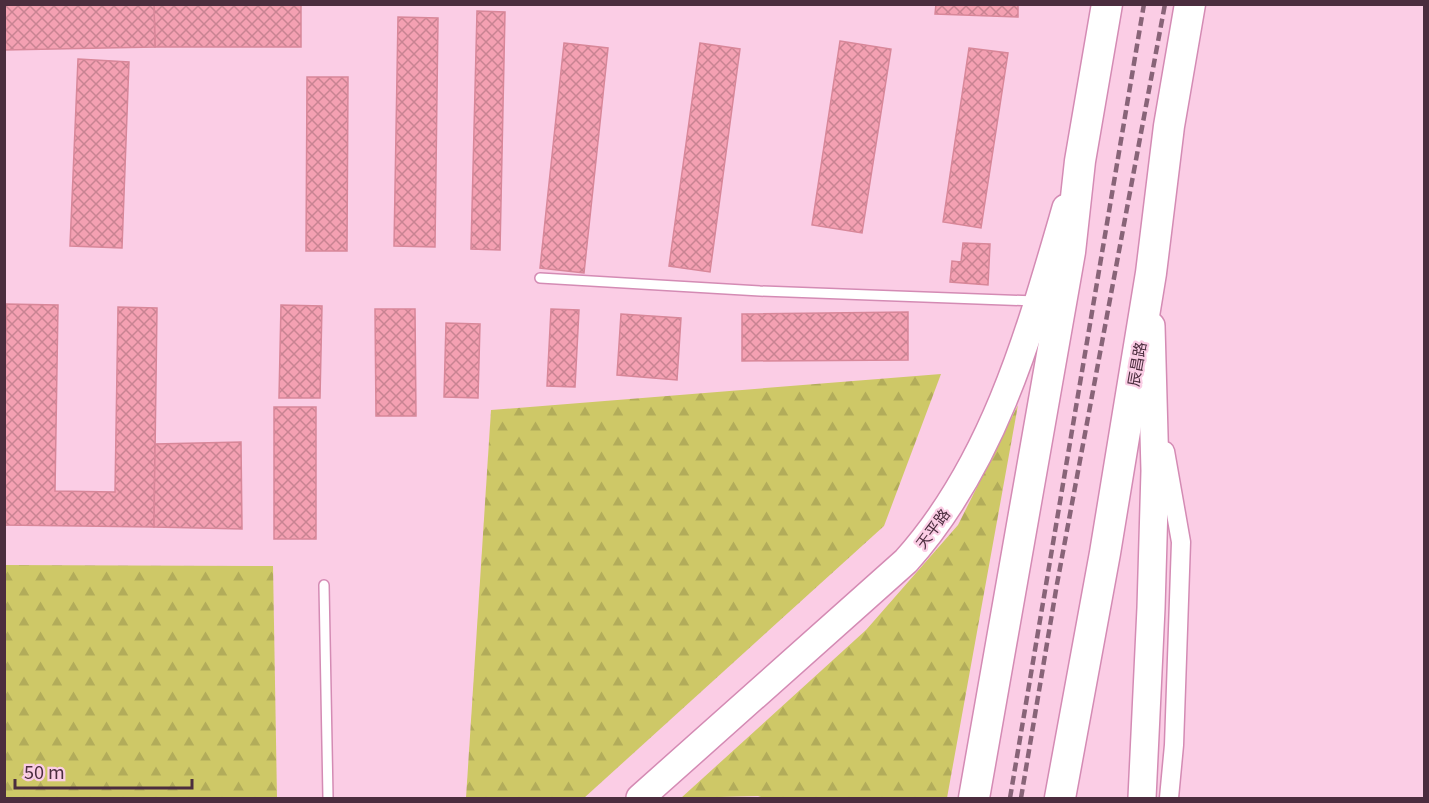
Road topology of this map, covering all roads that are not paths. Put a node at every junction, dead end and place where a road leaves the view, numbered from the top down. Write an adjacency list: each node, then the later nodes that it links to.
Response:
1 (1107, 4): 3 (main road)
2 (1190, 4): 4 (main road, 辰昌路)
3 (1080, 161): 6 (street, 天平路); 12 (main road)
4 (1151, 273): 7 (street); 9 (main road, 辰昌路)
5 (540, 278): 6 (lane)
6 (1039, 301): 11 (street, 天平路)
7 (1151, 376): 15 (street); 16 (street)
8 (324, 585): 10 (lane)
9 (1074, 722): 13 (main road); 14 (main road)
10 (328, 798)
11 (640, 798)
12 (974, 798)
13 (1060, 798)
14 (1066, 798)
15 (1142, 798)
16 (1169, 798)

